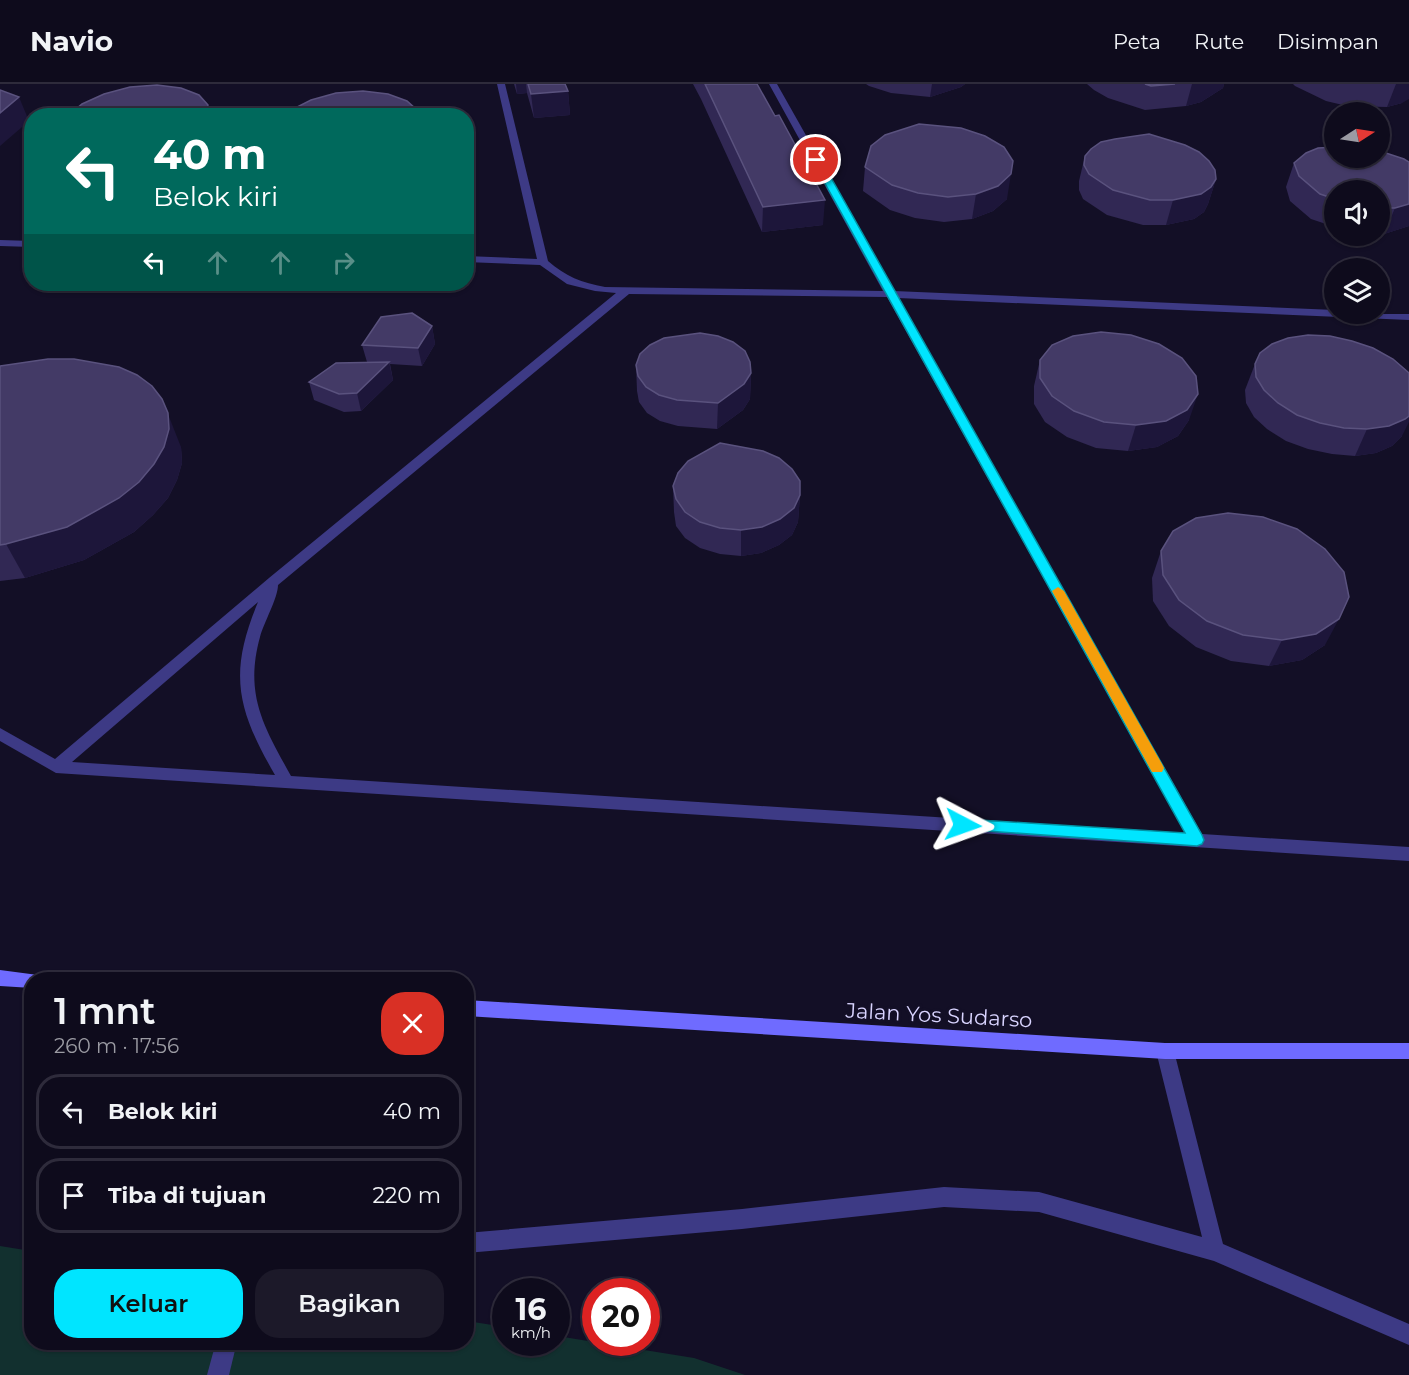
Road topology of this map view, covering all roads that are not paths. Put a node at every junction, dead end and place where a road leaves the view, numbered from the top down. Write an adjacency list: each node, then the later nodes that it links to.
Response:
1 (501, 84): 6 (street)
2 (773, 84): 8 (street)
3 (0, 243): 4 (street)
4 (24, 244)
5 (474, 259): 6 (street)
6 (543, 262): 7 (street)
7 (626, 291): 8 (street); 10 (street)
8 (892, 294): 9 (street); 14 (street)
9 (1409, 317)
10 (274, 582): 12 (street); 13 (street)
11 (0, 734): 12 (street)
12 (56, 767): 13 (street)
13 (286, 781): 14 (street)
14 (1197, 840): 15 (street)
15 (1409, 854)
16 (0, 978): 17 (main road)
17 (24, 980)
18 (474, 1008): 19 (main road, Jalan Yos Sudarso)
19 (1165, 1051): 20 (main road, Jalan Yos Sudarso); 22 (street)
20 (1409, 1052)
21 (474, 1242): 22 (street)
22 (1215, 1251): 23 (street)
23 (1409, 1335)
24 (225, 1350): 25 (street)
25 (218, 1375)

